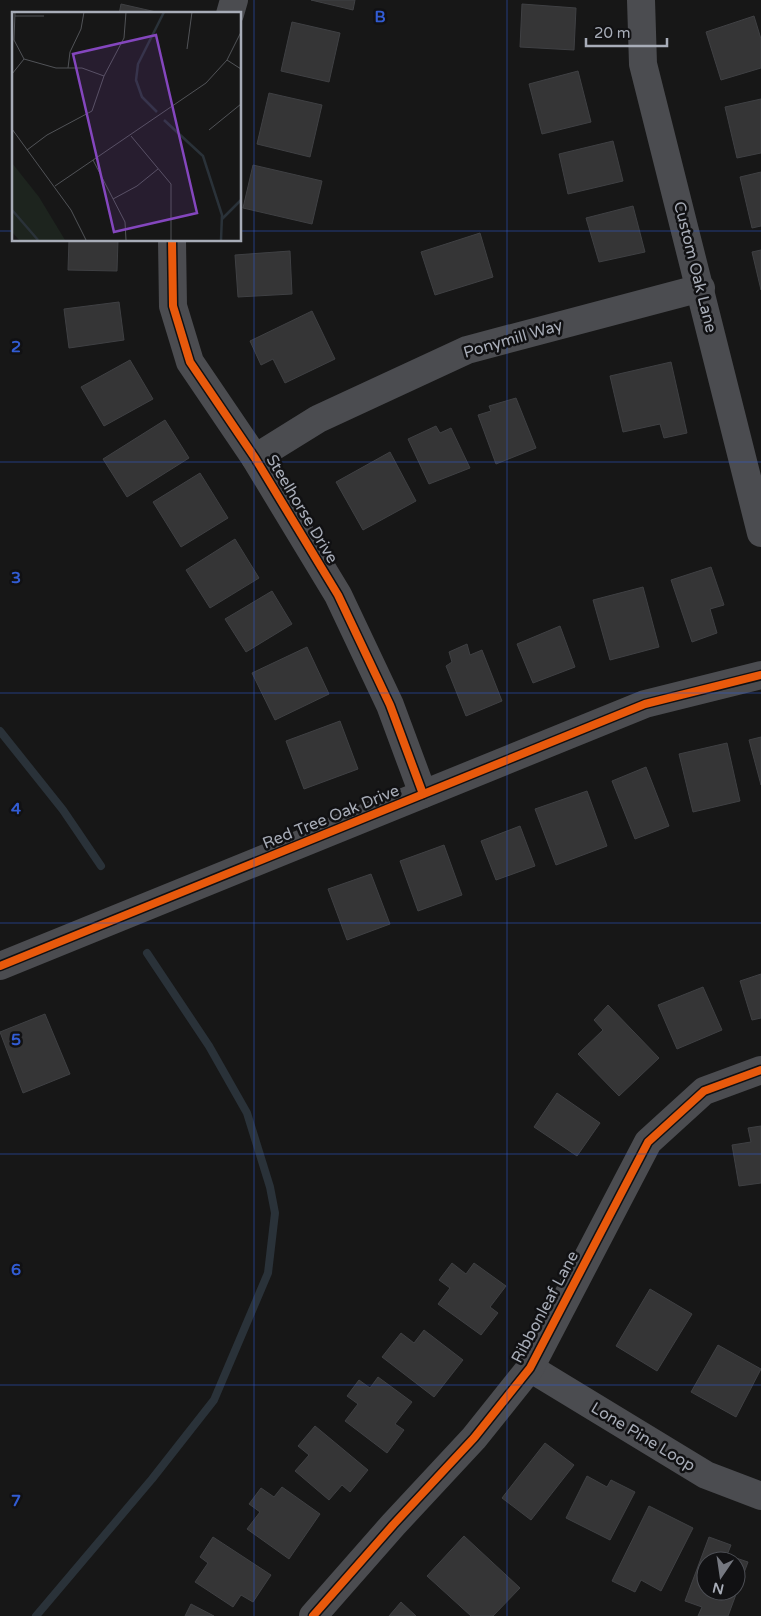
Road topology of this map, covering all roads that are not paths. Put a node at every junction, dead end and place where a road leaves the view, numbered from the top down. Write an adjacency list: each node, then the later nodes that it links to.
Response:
1 (641, 0): 3 (street, Custom Oak Lane)
2 (172, 241): 4 (street, Steelhorse Drive)
3 (701, 288): 4 (street, Ponymill Way); 5 (street, Custom Oak Lane)
4 (256, 458): 7 (street, Steelhorse Drive)
5 (761, 533)
6 (761, 675): 7 (street, Red Tree Oak Drive)
7 (423, 794): 8 (street, Red Tree Oak Drive)
8 (0, 966)
9 (761, 1070): 10 (street, Ribbonleaf Lane)
10 (530, 1368): 11 (street, Lone Pine Loop); 12 (street, Ribbonleaf Lane)
11 (761, 1496)
12 (313, 1616)

